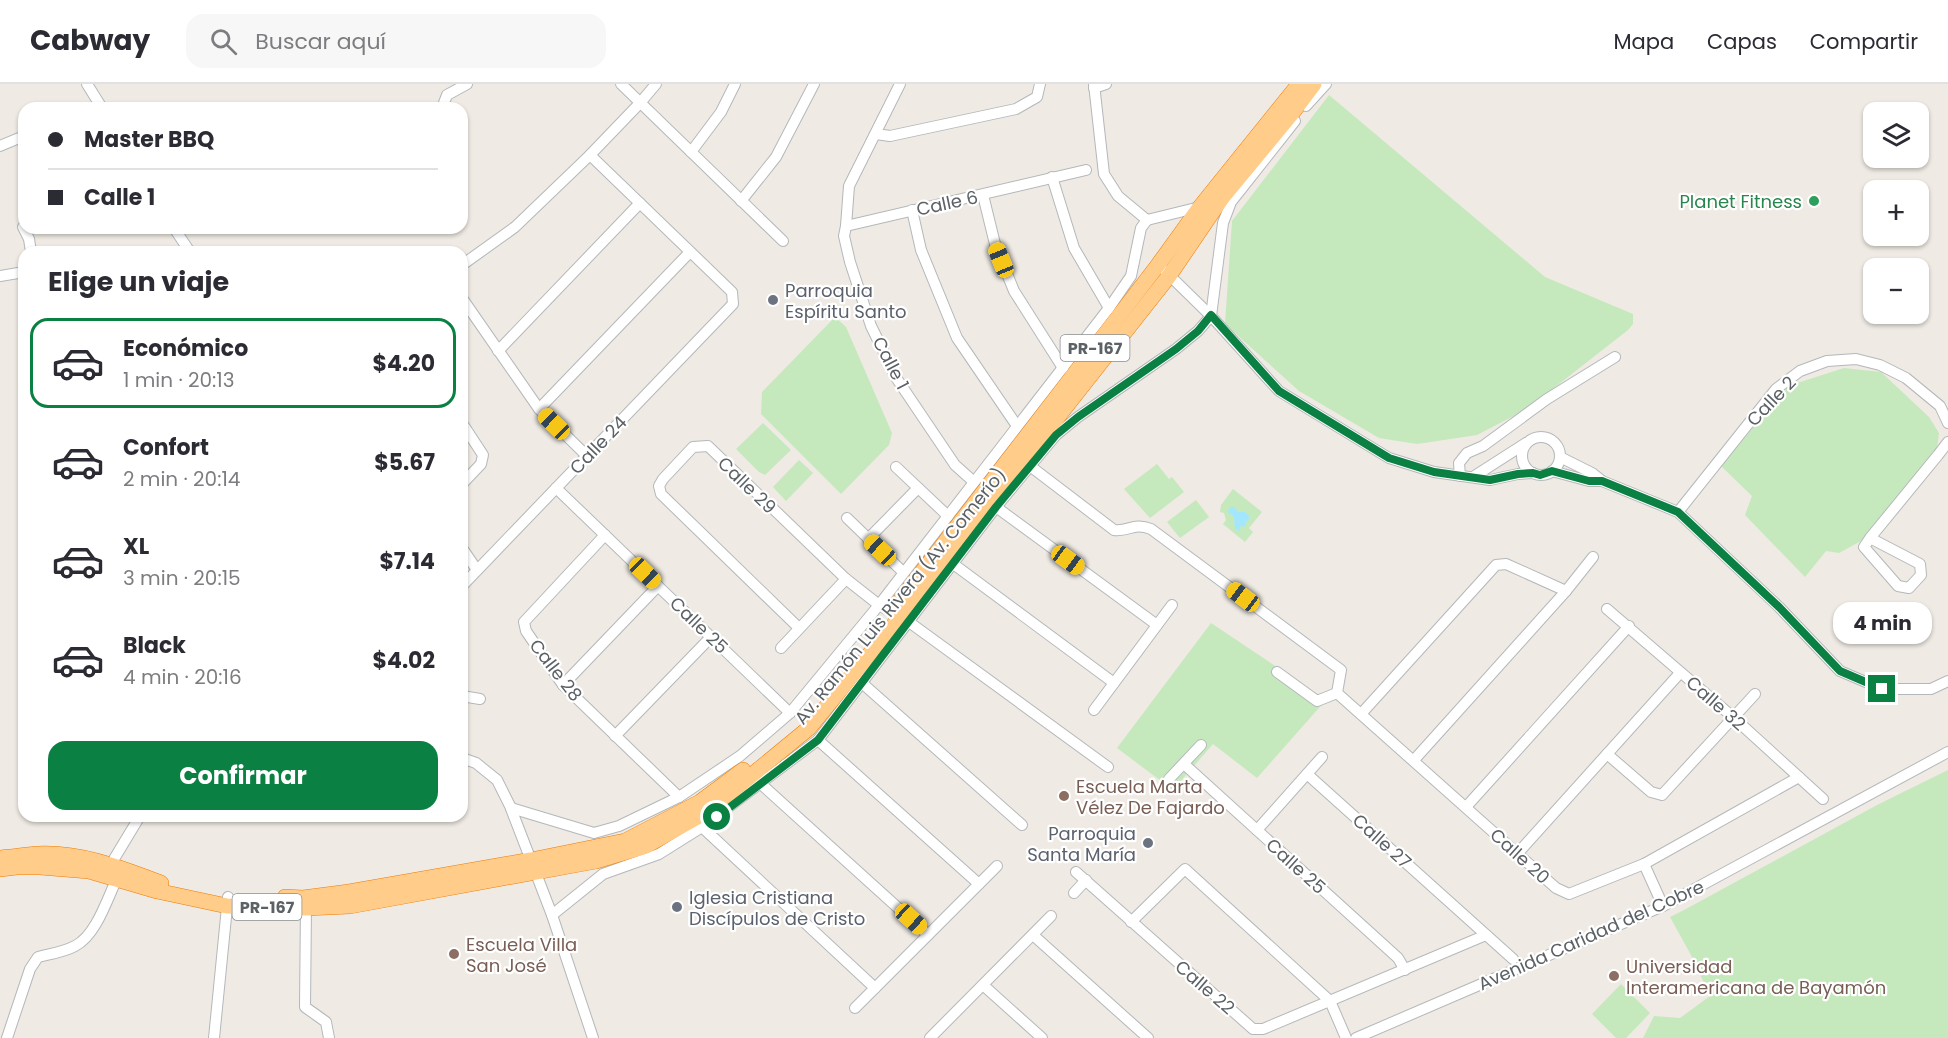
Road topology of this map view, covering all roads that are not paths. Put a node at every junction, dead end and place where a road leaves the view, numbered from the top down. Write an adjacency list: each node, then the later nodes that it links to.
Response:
1 (87, 84): 14 (street)
2 (466, 84): 15 (street)
3 (621, 84): 16 (street)
4 (656, 84): 16 (street)
5 (735, 84): 20 (street)
6 (814, 84): 25 (street)
7 (900, 84): 17 (street)
8 (1040, 84): 17 (street)
9 (1106, 84): 13 (street)
10 (1299, 84): 27 (highway, Av. Ramón Luis Rivera (Av. Comerío) / PR-167)
11 (1314, 84): 34 (highway, Av. Ramón Luis Rivera (Av. Comerío) / PR-167)
12 (1326, 84): 39 (street)
13 (1094, 86): 29 (street)
14 (98, 102)
15 (444, 102)
16 (640, 103): 20 (street); 21 (street)
17 (876, 134): 30 (street)
18 (18, 138): 19 (street)
19 (0, 146)
20 (691, 152): 25 (street)
21 (590, 155): 26 (street); 33 (street)
22 (1086, 170): 23 (street, Calle 6)
23 (1052, 177): 24 (street, Calle 6); 38 (street)
24 (983, 195): 28 (street, Calle 6); 42 (street)
25 (741, 201): 31 (street)
26 (640, 203): 32 (street); 40 (street)
27 (1200, 207): 29 (street); 34 (highway, Av. Ramón Luis Rivera (Av. Comerío) / PR-167)
28 (912, 210): 30 (street, Calle 6); 45 (street)
29 (1147, 220): 38 (street)
30 (846, 226): 60 (street, Calle 1)
31 (783, 241)
32 (690, 252): 43 (street); 49 (street, Calle 24)
33 (468, 261)
34 (1164, 270): 39 (street); 81 (highway, Av. Ramón Luis Rivera (Av. Comerío) / PR-167)
35 (18, 273): 36 (street)
36 (0, 276)
37 (468, 307): 40 (street)
38 (1109, 308): 42 (street)
39 (1211, 315): 52 (street); 56 (street)
40 (498, 351): 43 (street)
41 (1615, 357): 56 (street)
42 (1063, 368): 45 (street)
43 (538, 409): 49 (street)
44 (1948, 423): 64 (street, Calle 2)
45 (1017, 426): 60 (street)
46 (468, 432): 58 (street)
47 (1948, 442): 51 (street)
48 (1527, 443): 50 (street); 55 (street); 57 (street)
49 (587, 456): 61 (street, Calle 24)
50 (1560, 457): 54 (street); 59 (street)
51 (1943, 458): 69 (street)
52 (1030, 466): 63 (street); 93 (street)
53 (896, 467): 62 (street)
54 (1552, 471): 55 (street); 59 (street)
55 (1533, 473): 57 (street)
56 (1460, 476): 57 (street)
57 (1473, 477)
58 (468, 478)
59 (1602, 481): 64 (street)
60 (974, 482): 65 (street)
61 (556, 488): 67 (street, Calle 25); 73 (street, Calle 24)
62 (918, 488): 65 (street); 68 (street)
63 (996, 507): 72 (street); 82 (street)
64 (1678, 512): 89 (street)
65 (948, 516): 74 (street)
66 (847, 518): 68 (street)
67 (605, 535): 77 (street, Calle 25); 92 (street, Calle 28)
68 (868, 539): 74 (street)
69 (1867, 542): 69 (street)
70 (468, 557): 73 (street)
71 (1593, 557): 78 (street)
72 (952, 563): 81 (street); 91 (street)
73 (477, 570): 76 (street, Calle 24)
74 (903, 572): 81 (street)
75 (846, 579): 81 (street, Calle 29); 84 (street); 84 (street, Calle 29)
76 (468, 580)
77 (658, 586): 85 (street, Calle 25); 92 (street)
78 (1566, 591): 99 (street); 108 (street)
79 (1172, 605): 82 (street)
80 (1607, 609): 83 (street, Calle 32)
81 (895, 614): 90 (street); 98 (street); 110 (street, Calle 29); 126 (highway, Av. Ramón Luis Rivera (Av. Comerío) / PR-167)
82 (1157, 626): 91 (street)
83 (1629, 626): 88 (street, Calle 32); 117 (street)
84 (799, 628): 86 (street)
85 (711, 637): 98 (street, Calle 25); 101 (street)
86 (781, 648)
87 (1277, 672): 93 (street)
88 (1680, 673): 100 (street, Calle 32); 105 (street)
89 (1948, 681)
90 (862, 683): 102 (street); 120 (street)
91 (1114, 683): 97 (street)
92 (563, 685): 101 (street, Calle 28)
93 (1337, 693): 99 (street, Calle 20)
94 (1755, 694): 100 (street)
95 (468, 697): 96 (street)
96 (480, 699)
97 (1094, 710)
98 (789, 713): 115 (street)
99 (1361, 714): 108 (street, Calle 20)
100 (1734, 718): 105 (street); 112 (street, Calle 32)
101 (615, 735): 115 (street, Calle 28)
102 (818, 740): 114 (street); 132 (street)
103 (1201, 745): 109 (street)
104 (1948, 752): 136 (street, Avenida Caridad del Cobre)
105 (1607, 754): 123 (street)
106 (1322, 757): 111 (street)
107 (468, 760): 118 (street)
108 (1414, 760): 117 (street, Calle 20)
109 (1184, 764): 113 (street); 122 (street, Calle 25)
110 (1108, 767)
111 (1307, 774): 122 (street); 142 (street, Calle 27)
112 (1799, 777): 116 (street, Calle 32); 125 (street, Calle 20)
113 (1169, 779)
114 (761, 784): 121 (street); 140 (street)
115 (679, 797): 118 (street)
116 (1822, 799)
117 (1466, 807): 123 (street, Calle 20)
118 (511, 808): 126 (street)
119 (137, 822): 129 (street)
120 (1022, 825)
121 (702, 828): 137 (street); 146 (street)
122 (1257, 830): 144 (street, Calle 25)
123 (1517, 854): 125 (street, Calle 20)
124 (0, 858): 129 (highway, Av. Ramón Luis Rivera (Av. Comerío) / PR-167)
125 (1644, 864): 136 (street)
126 (533, 866): 135 (highway, Av. Ramón Luis Rivera (Av. Comerío) / PR-167); 137 (street)
127 (997, 866): 132 (street)
128 (0, 870): 129 (highway, Av. Ramón Luis Rivera (Av. Comerío) / PR-167)
129 (113, 872): 134 (highway, Av. Ramón Luis Rivera (Av. Comerío) / PR-167); 150 (street)
130 (1077, 872): 131 (street, Calle 22)
131 (1086, 880): 133 (street); 139 (street, Calle 22)
132 (979, 884): 140 (street)
133 (1074, 893)
134 (227, 902): 135 (highway, Av. Ramón Luis Rivera (Av. Comerío) / PR-167); 151 (street)
135 (306, 903): 152 (street)
136 (1663, 906): 157 (street, Avenida Caridad del Cobre)
137 (552, 915): 153 (street)
138 (1051, 916): 141 (street)
139 (1131, 922): 147 (street, Calle 22); 147 (street)
140 (928, 934): 146 (street)
141 (1033, 935): 145 (street); 155 (street)
142 (1486, 935): 143 (street, Calle 27); 144 (street, Calle 22)
143 (1513, 959)
144 (1405, 970): 147 (street, Calle 22)
145 (983, 985): 149 (street); 154 (street)
146 (875, 988): 148 (street)
147 (1330, 1001): 156 (street)
148 (855, 1008)
149 (933, 1037)
150 (7, 1038)
151 (214, 1038)
152 (329, 1038)
153 (593, 1038)
154 (1042, 1038)
155 (1148, 1038)
156 (1346, 1038)
157 (1356, 1038)

